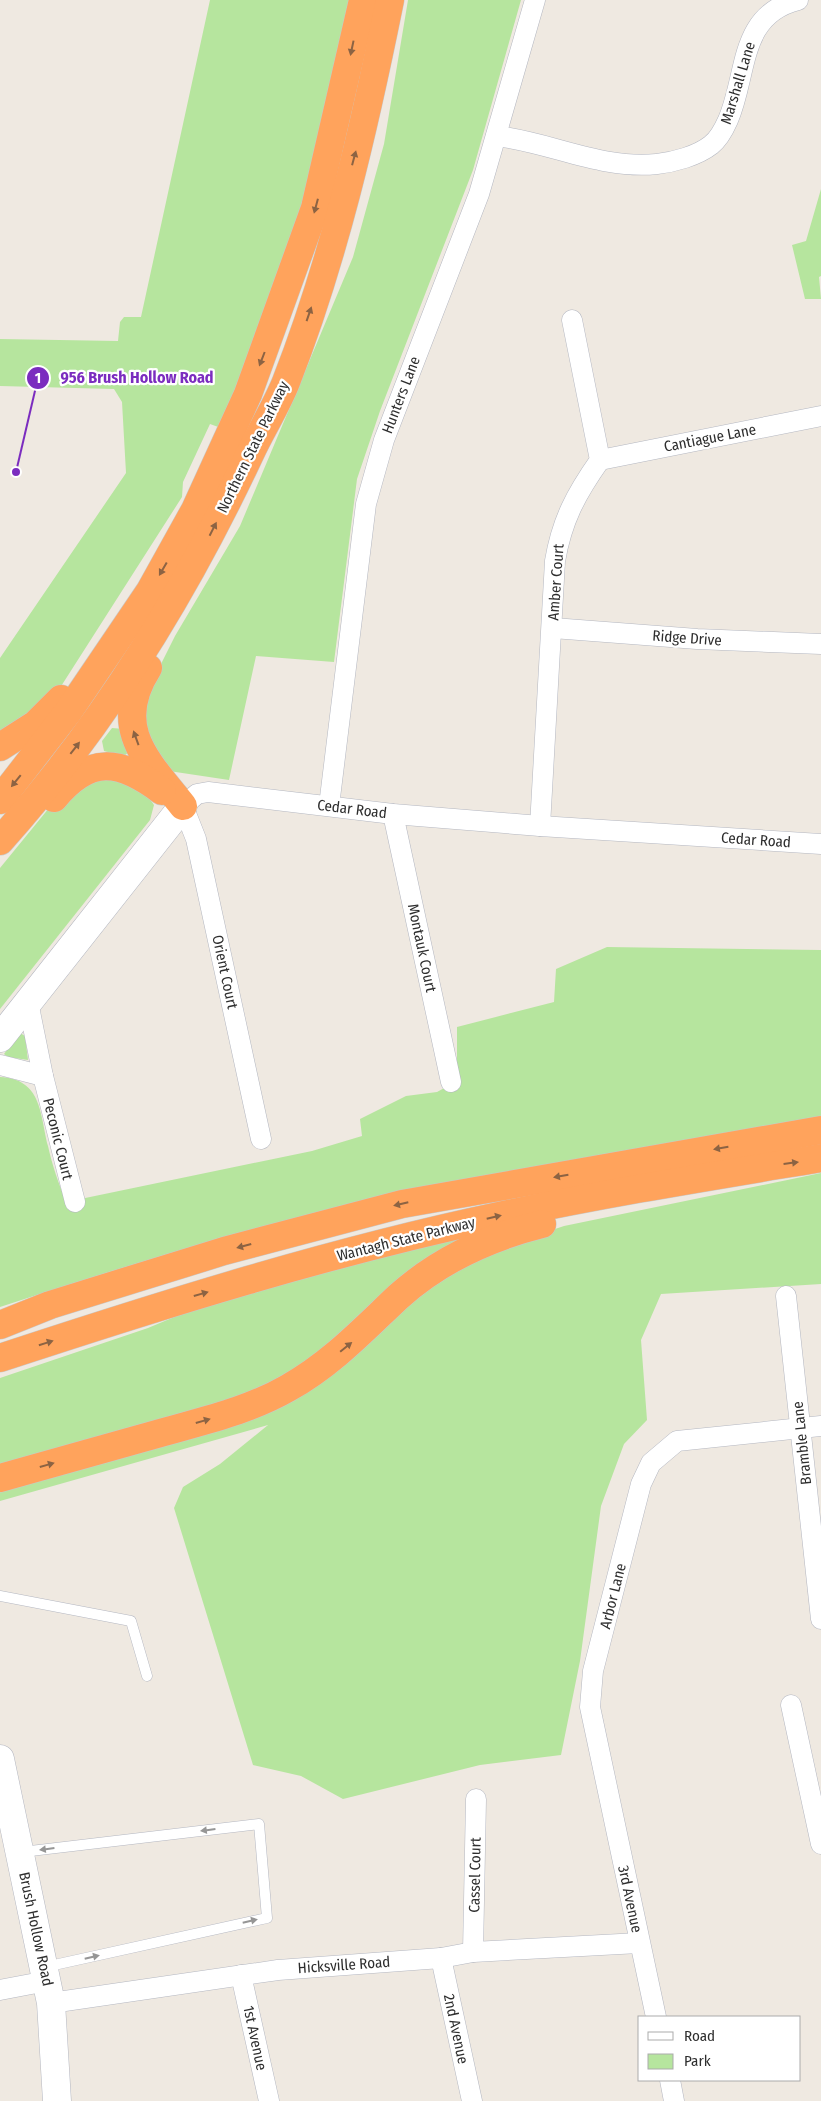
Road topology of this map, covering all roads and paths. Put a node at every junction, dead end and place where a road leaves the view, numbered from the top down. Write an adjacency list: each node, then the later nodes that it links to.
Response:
1 (363, 0): 10 (highway, Northern State Parkway, one-way to 10)
2 (390, 0): 9 (highway, Northern State Parkway, one-way to 2)
3 (535, 0): 5 (street, Hunters Lane)
4 (798, 0): 5 (street, Marshall Lane)
5 (496, 136): 16 (street, Hunters Lane)
6 (572, 320): 8 (street)
7 (821, 416): 8 (street, Cantiague Lane)
8 (600, 460): 11 (street, Amber Court)
9 (190, 573): 15 (highway, one-way to 9); 19 (highway, Northern State Parkway, one-way to 9)
10 (127, 628): 13 (highway); 14 (highway, Northern State Parkway, one-way to 14)
11 (553, 628): 12 (street, Ridge Drive); 18 (street, Amber Court)
12 (821, 644)
13 (0, 748)
14 (0, 800)
15 (183, 806): 16 (street, Cedar Road); 21 (highway); 22 (main road, Cedar Road); 28 (street, Orient Court)
16 (329, 806): 17 (street, Cedar Road)
17 (393, 814): 18 (street, Cedar Road); 26 (street, Montauk Court)
18 (540, 826): 20 (street, Cedar Road)
19 (0, 841)
20 (821, 844)
21 (0, 850)
22 (28, 1002): 23 (main road, Cedar Road); 25 (street, Peconic Court)
23 (0, 1038)
24 (0, 1065): 25 (street)
25 (43, 1076): 31 (street, Peconic Court)
26 (451, 1082)
27 (821, 1130): 33 (highway, Wantagh State Parkway, one-way to 33)
28 (261, 1139)
29 (821, 1158): 30 (highway, Wantagh State Parkway, one-way to 29)
30 (758, 1167): 34 (highway, Wantagh State Parkway, one-way to 30); 37 (highway, one-way to 30)
31 (75, 1202)
32 (786, 1296): 36 (street, Bramble Lane)
33 (0, 1325)
34 (0, 1358)
35 (821, 1426): 36 (street, Arbor Lane)
36 (800, 1428): 39 (street, Bramble Lane); 43 (street, Arbor Lane)
37 (0, 1478)
38 (0, 1596): 40 (lane)
39 (821, 1619)
40 (147, 1676)
41 (791, 1704): 45 (street)
42 (0, 1760): 46 (main road, Brush Hollow Road)
43 (605, 1780): 47 (street, 3rd Avenue)
44 (476, 1799): 48 (street, Cassel Court)
45 (821, 1844)
46 (20, 1852): 51 (main road, Brush Hollow Road); 51 (lane, one-way to 46)
47 (639, 1943): 48 (street, Hicksville Road); 53 (street, 3rd Avenue)
48 (473, 1952): 49 (street, Hicksville Road)
49 (441, 1958): 50 (street, Hicksville Road); 57 (street, 2nd Avenue)
50 (241, 1976): 51 (street, Hicksville Road); 56 (street, 1st Avenue)
51 (47, 1984): 52 (street, Hicksville Road); 55 (main road, Brush Hollow Road)
52 (0, 1990)
53 (656, 2016)
54 (670, 2081): 58 (street)
55 (57, 2101)
56 (269, 2101)
57 (472, 2101)
58 (674, 2101)

